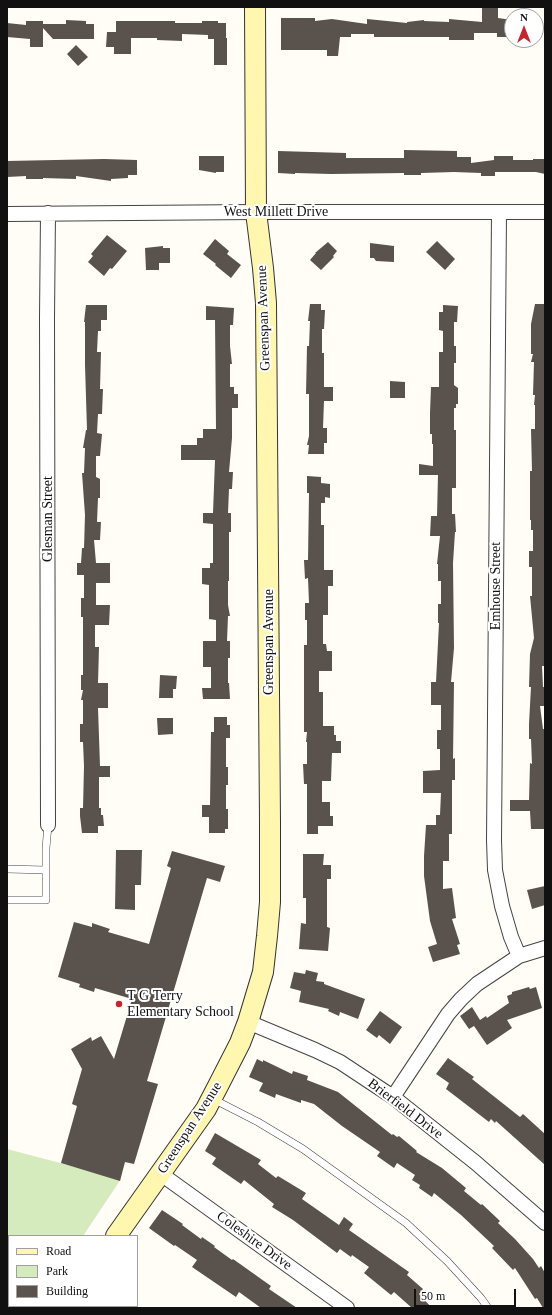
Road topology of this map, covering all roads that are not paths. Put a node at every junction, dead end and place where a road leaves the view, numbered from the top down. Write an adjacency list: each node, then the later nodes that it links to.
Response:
1 (255, 7): 2 (street, Greenspan Avenue)
2 (256, 212): 4 (street, West Millett Drive); 5 (street, West Millett Drive); 13 (street, Greenspan Avenue)
3 (545, 212): 5 (street, West Millett Drive)
4 (48, 213): 6 (street, West Millett Drive); 7 (street, Glesman Street)
5 (499, 213): 12 (street, Emhouse Street)
6 (7, 214)
7 (48, 825): 9 (lane)
8 (7, 869): 9 (lane)
9 (46, 870): 10 (lane)
10 (7, 900)
11 (545, 948): 12 (street)
12 (518, 956): 14 (street)
13 (248, 1022): 14 (street, Brierfield Drive); 15 (street, Greenspan Avenue)
14 (393, 1097): 17 (street, Brierfield Drive)
15 (211, 1098): 16 (street, Greenspan Avenue); 20 (lane)
16 (161, 1174): 18 (street, Greenspan Avenue); 19 (street, Coleshire Drive)
17 (545, 1223)
18 (117, 1235)
19 (347, 1308)
20 (488, 1308)

